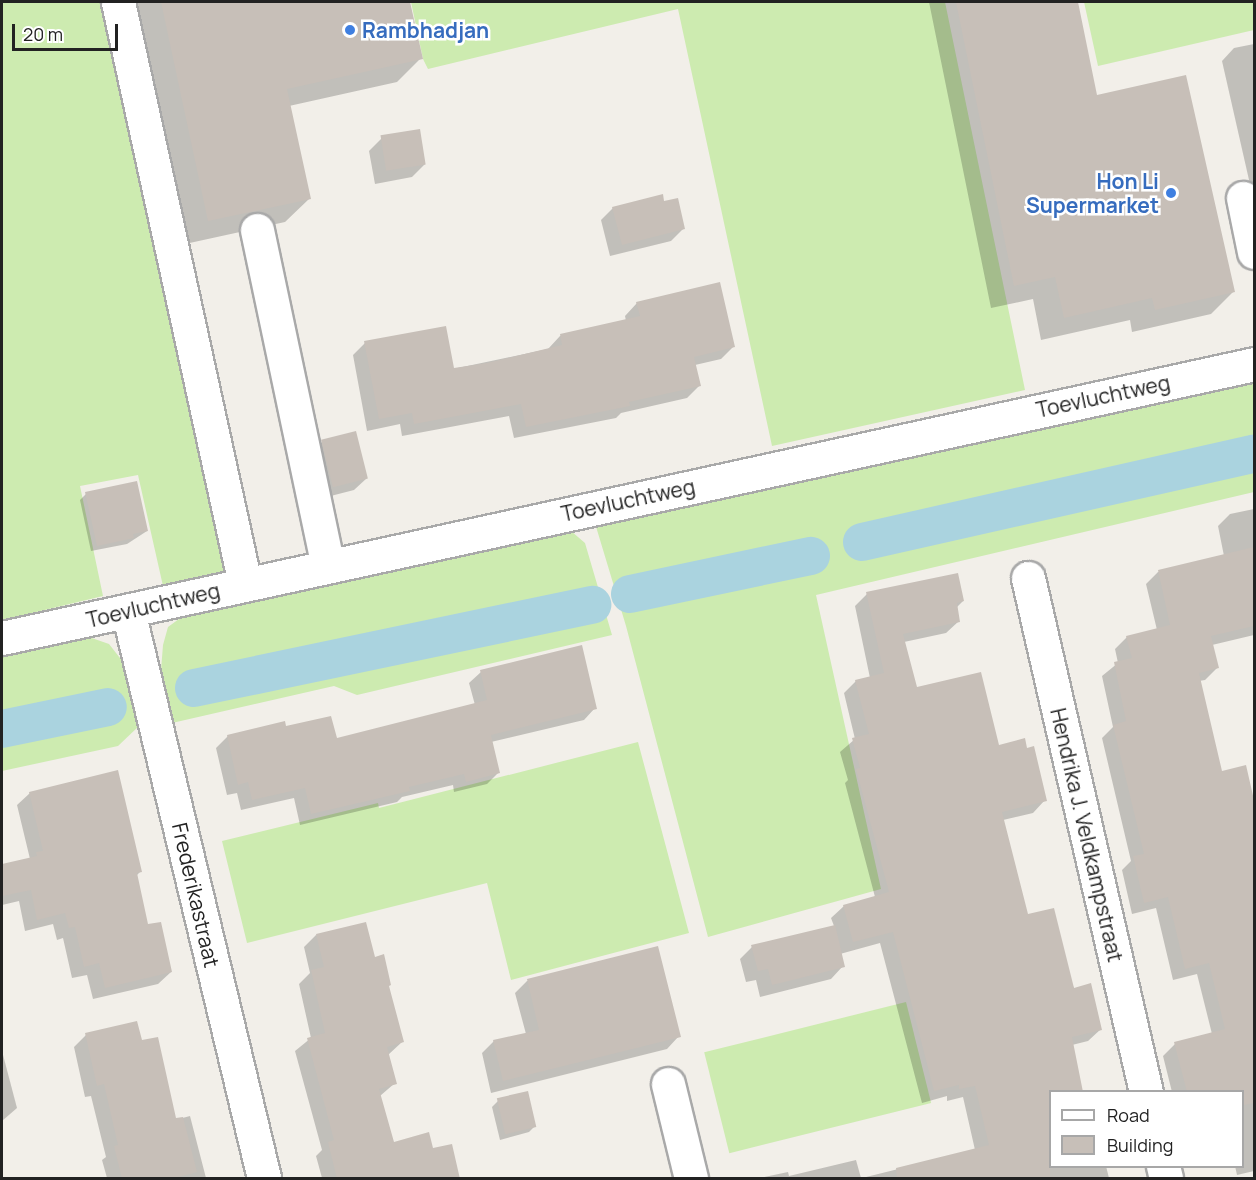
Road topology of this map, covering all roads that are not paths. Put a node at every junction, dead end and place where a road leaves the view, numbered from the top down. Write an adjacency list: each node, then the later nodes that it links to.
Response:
1 (118, 2): 8 (street)
2 (1244, 198): 4 (street)
3 (257, 230): 6 (street)
4 (1254, 252)
5 (1254, 364): 6 (street, Toevluchtweg)
6 (327, 566): 8 (street, Toevluchtweg)
7 (1028, 578): 12 (street, Hendrika J. Veldkampstraat)
8 (245, 584): 9 (street, Toevluchtweg)
9 (128, 611): 10 (street, Toevluchtweg); 13 (street, Frederikastraat)
10 (2, 638)
11 (668, 1084): 14 (street)
12 (1146, 1090)
13 (264, 1179)
14 (691, 1179)

